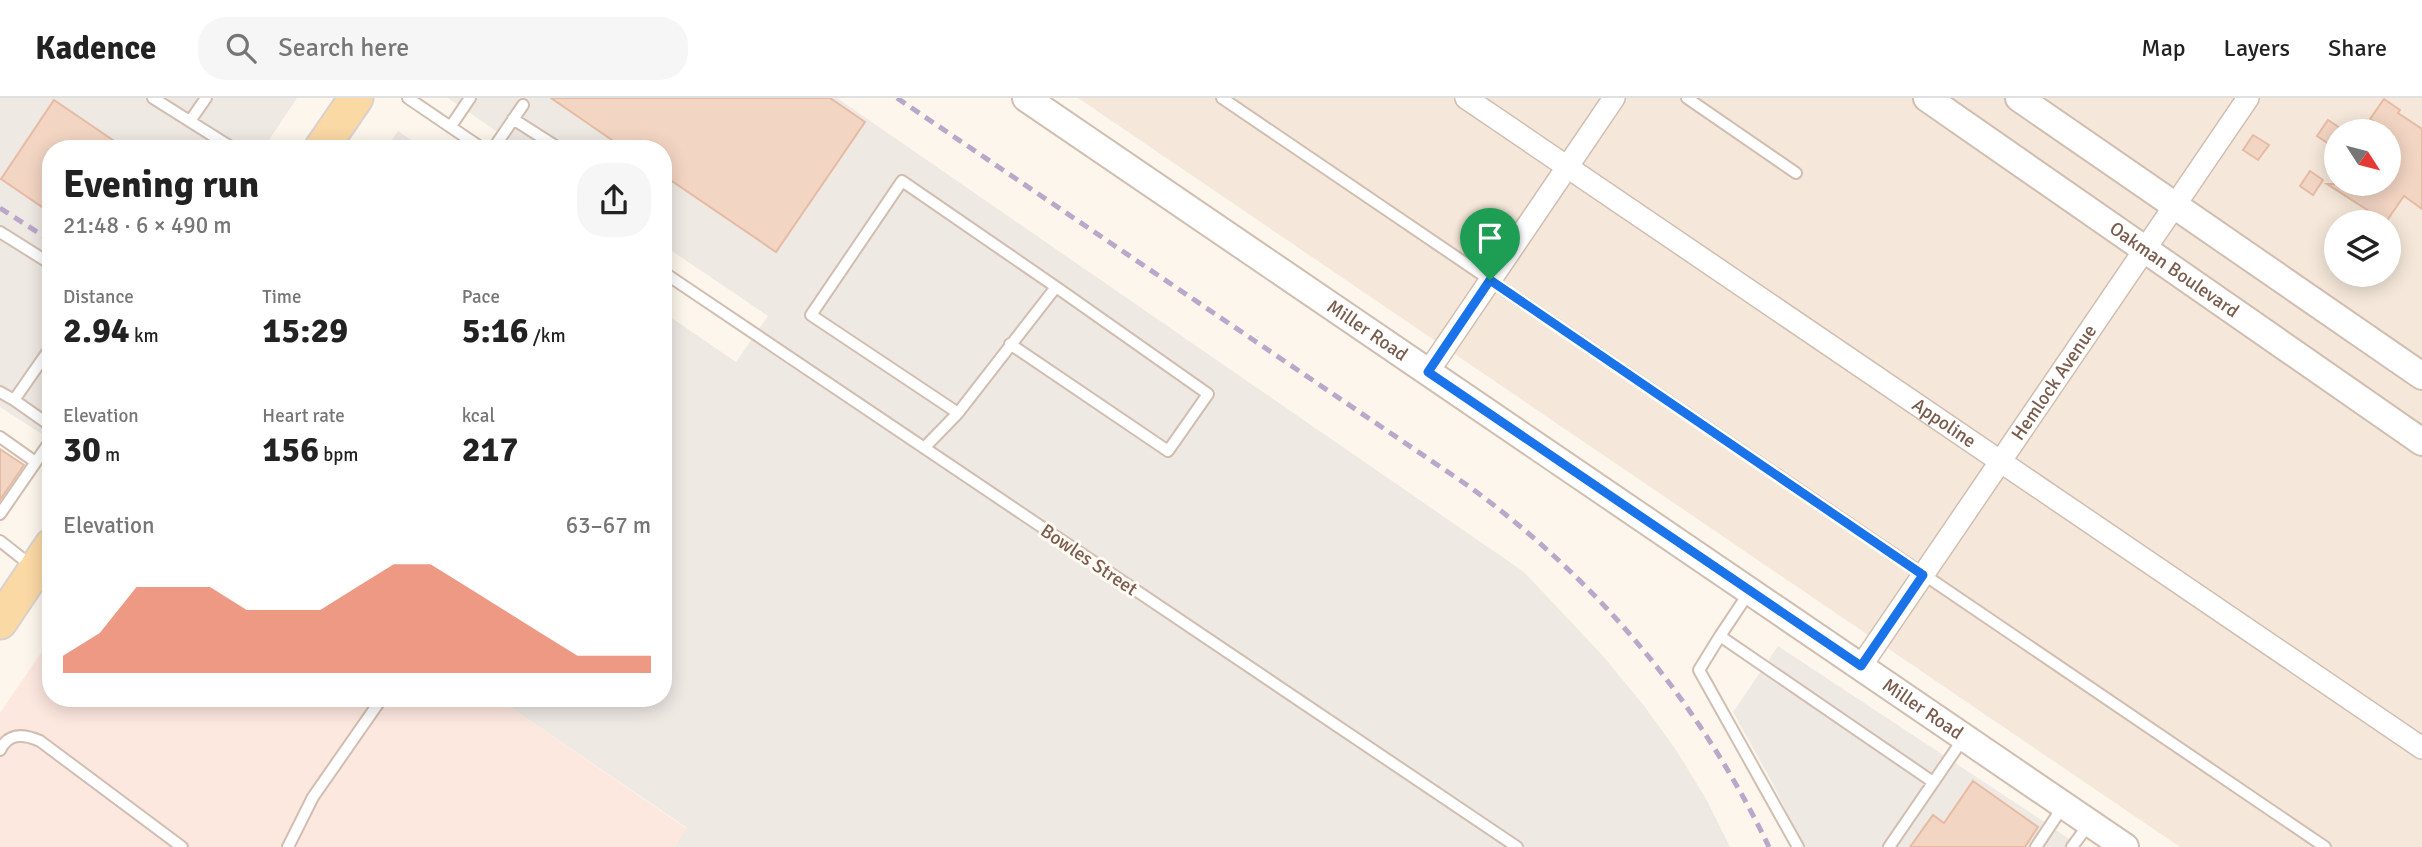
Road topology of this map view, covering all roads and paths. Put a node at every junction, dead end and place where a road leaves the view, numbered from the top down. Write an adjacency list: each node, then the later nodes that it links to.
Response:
1 (153, 98): 16 (lane)
2 (206, 98): 16 (lane)
3 (356, 98): 19 (main road)
4 (408, 98): 17 (lane)
5 (470, 98): 17 (lane)
6 (1026, 98): 34 (street, Miller Road)
7 (1222, 98): 30 (lane)
8 (1466, 98): 23 (street, Appoline)
9 (1614, 98): 23 (street)
10 (1688, 98): 24 (lane)
11 (1927, 98): 27 (street, Oakman Boulevard)
12 (2019, 98): 25 (street)
13 (2248, 98): 25 (street, Hemlock Avenue)
14 (523, 105): 15 (lane)
15 (513, 119): 21 (lane); 22 (lane)
16 (190, 121): 18 (lane)
17 (450, 126): 20 (lane)
18 (220, 140)
19 (327, 140)
20 (470, 140)
21 (499, 140)
22 (546, 140)
23 (1567, 167): 30 (street); 45 (street, Appoline)
24 (1796, 173)
25 (2174, 206): 27 (street, Hemlock Avenue); 35 (street)
26 (0, 232): 28 (lane)
27 (2145, 249): 41 (street, Oakman Boulevard); 45 (street, Hemlock Avenue)
28 (42, 258)
29 (672, 278): 42 (lane, Bowles Street)
30 (1490, 280): 34 (street); 50 (lane)
31 (1056, 287): 32 (lane); 32 (lane); 38 (lane)
32 (1010, 344): 38 (lane)
33 (42, 360): 37 (lane)
34 (1428, 372): 51 (street, Miller Road)
35 (2422, 376)
36 (0, 392): 37 (lane)
37 (14, 400): 39 (lane)
38 (958, 413): 42 (lane)
39 (42, 420)
40 (0, 437): 44 (lane)
41 (2422, 442)
42 (923, 448): 64 (lane, Bowles Street)
43 (42, 451): 44 (lane)
44 (34, 461): 46 (lane)
45 (2000, 461): 50 (street, Hemlock Avenue); 57 (street, Appoline)
46 (0, 514)
47 (0, 541): 48 (lane)
48 (42, 558)
49 (42, 559): 52 (main road)
50 (1923, 575): 54 (street, Hemlock Avenue); 70 (lane)
51 (1750, 591): 53 (lane); 54 (street, Miller Road)
52 (0, 622)
53 (1720, 636): 59 (lane); 65 (lane)
54 (1861, 666): 56 (street, Miller Road)
55 (376, 707): 63 (lane)
56 (1964, 736): 59 (lane); 60 (street, Miller Road)
57 (2422, 748)
58 (0, 750): 62 (lane)
59 (1933, 782): 66 (lane)
60 (2064, 805): 61 (street, Miller Road); 67 (lane)
61 (2090, 823): 68 (lane); 69 (street, Miller Road)
62 (182, 847)
63 (288, 847)
64 (1517, 847)
65 (1798, 847)
66 (1889, 847)
67 (2036, 847)
68 (2072, 847)
69 (2125, 847)
70 (2325, 847)

